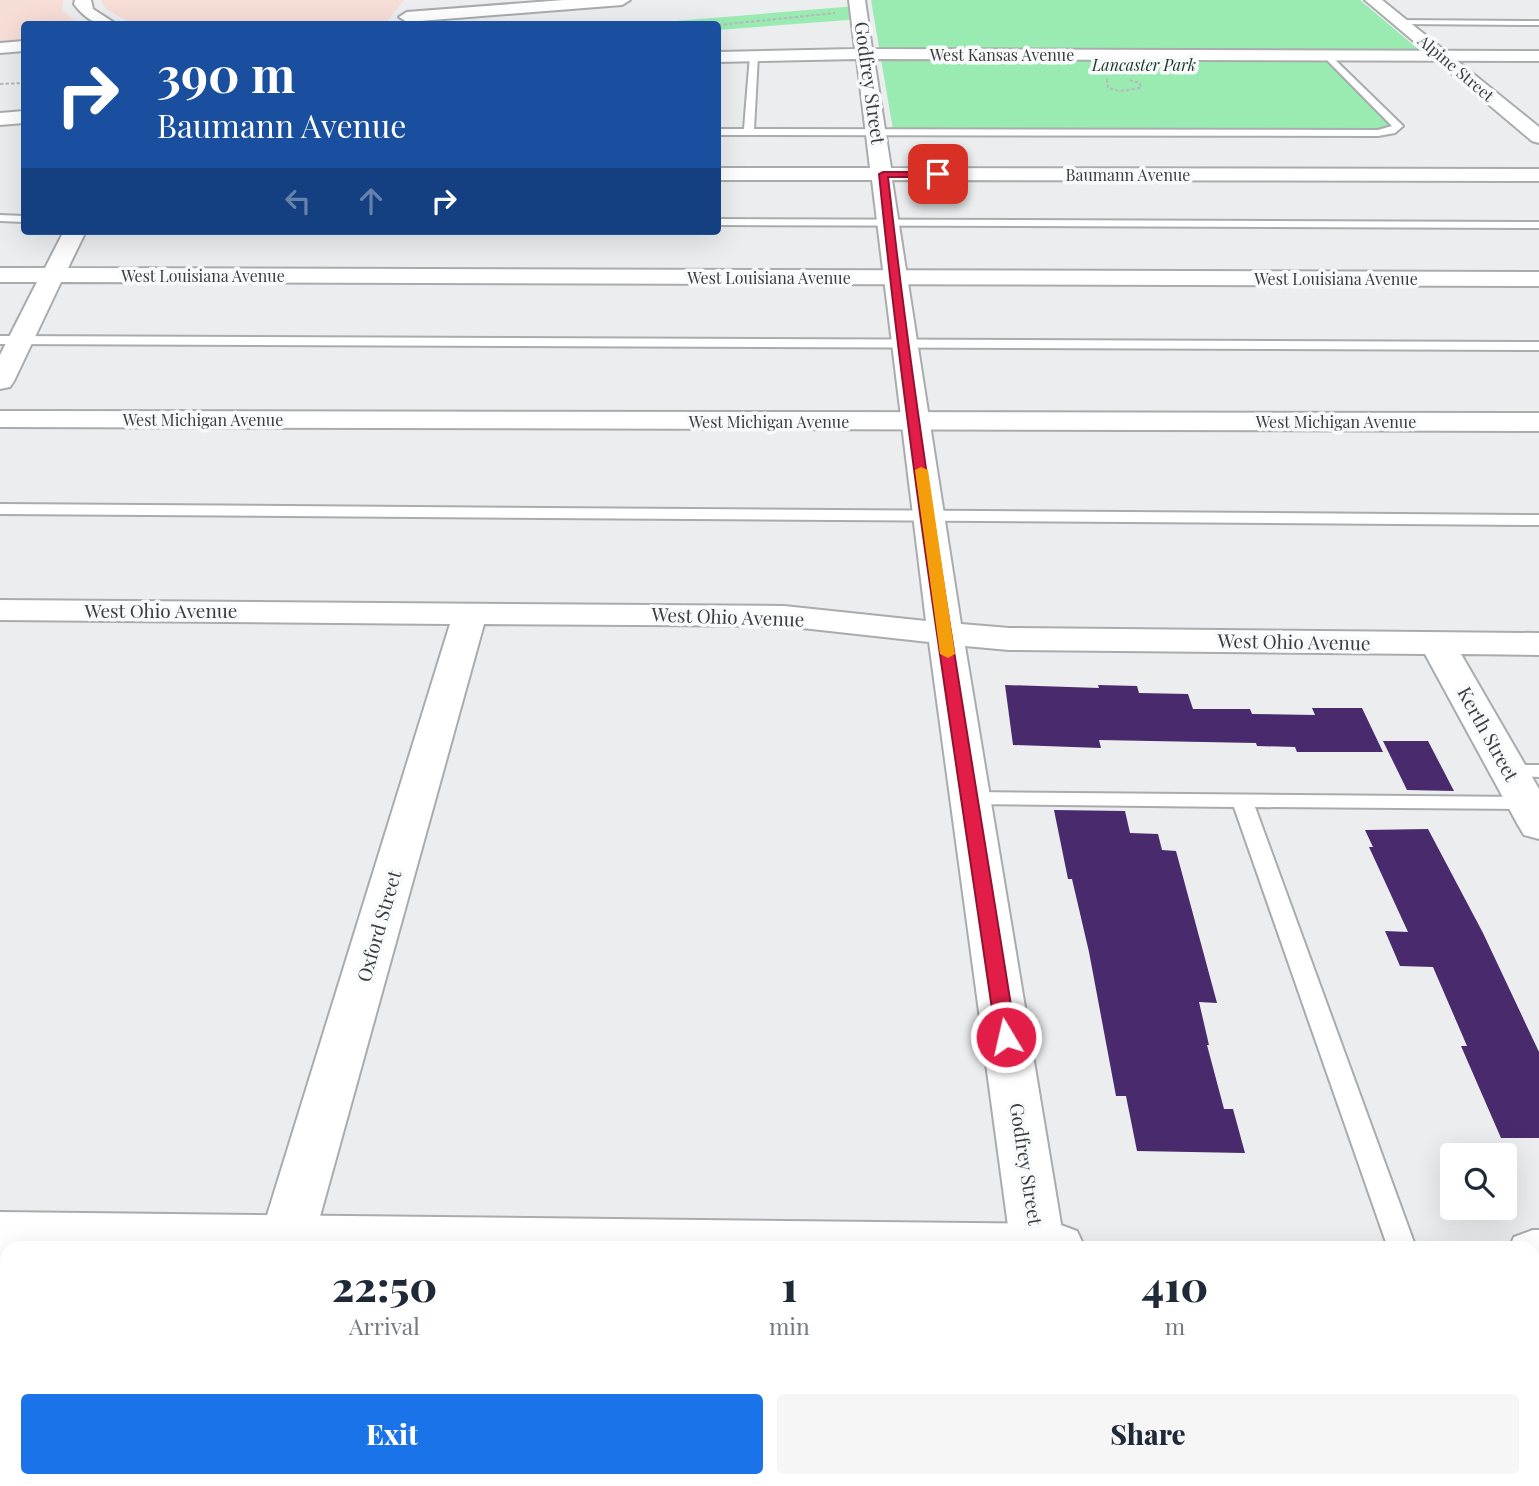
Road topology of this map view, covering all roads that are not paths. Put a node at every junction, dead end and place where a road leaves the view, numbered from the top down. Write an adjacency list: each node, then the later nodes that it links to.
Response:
1 (83, 0): 7 (street)
2 (419, 0): 8 (street)
3 (613, 0): 4 (street); 8 (street)
4 (622, 0)
5 (1374, 0): 9 (street, Alpine Street)
6 (859, 6): 13 (street, Godfrey Street)
7 (103, 21)
8 (405, 21)
9 (1401, 22): 10 (lane); 16 (street, Alpine Street)
10 (1539, 23)
11 (21, 46): 12 (street)
12 (0, 48)
13 (866, 54): 14 (street, West Kansas Avenue); 15 (street, West Kansas Avenue); 21 (street, Godfrey Street)
14 (754, 55): 18 (street, West Kansas Avenue); 23 (lane)
15 (1328, 55): 16 (street, West Kansas Avenue); 21 (lane)
16 (1442, 55): 17 (street, West Kansas Avenue); 24 (street, Alpine Street)
17 (1539, 56)
18 (721, 57)
19 (21, 117): 20 (street)
20 (1, 120)
21 (876, 131): 23 (lane); 26 (street, Godfrey Street)
22 (721, 132): 23 (lane)
23 (749, 132)
24 (1538, 135)
25 (721, 174): 26 (street, Baumann Avenue)
26 (883, 174): 27 (street, Baumann Avenue); 31 (street, Godfrey Street)
27 (1539, 175)
28 (0, 218): 29 (lane)
29 (21, 219)
30 (721, 222): 31 (lane)
31 (888, 223): 32 (lane); 36 (street, Godfrey Street)
32 (1539, 225)
33 (73, 235): 35 (street)
34 (0, 275): 35 (street, West Louisiana Avenue)
35 (52, 275): 36 (street, West Louisiana Avenue); 38 (street)
36 (894, 278): 37 (street, West Louisiana Avenue); 39 (street, Godfrey Street)
37 (1539, 279)
38 (10, 340): 39 (lane); 41 (street)
39 (903, 345): 40 (lane); 43 (street, Godfrey Street)
40 (1539, 346)
41 (0, 381)
42 (0, 419): 43 (street, West Michigan Avenue)
43 (915, 422): 44 (street, West Michigan Avenue); 46 (street, Godfrey Street)
44 (1539, 422)
45 (0, 509): 46 (lane)
46 (927, 514): 47 (lane); 50 (street, Godfrey Street)
47 (1539, 520)
48 (0, 610): 49 (street, West Ohio Avenue)
49 (470, 614): 50 (street, West Ohio Avenue); 57 (street, Oxford Street)
50 (944, 633): 51 (street, West Ohio Avenue); 54 (street, Godfrey Street)
51 (1437, 643): 52 (street, West Ohio Avenue); 53 (street, Kerth Street)
52 (1539, 643)
53 (1528, 792): 55 (lane)
54 (970, 799): 55 (lane); 59 (street, Godfrey Street)
55 (1241, 800): 60 (lane)
56 (0, 1236): 57 (street)
57 (287, 1238): 58 (street)
58 (512, 1241)
59 (1037, 1241)
60 (1399, 1241)

